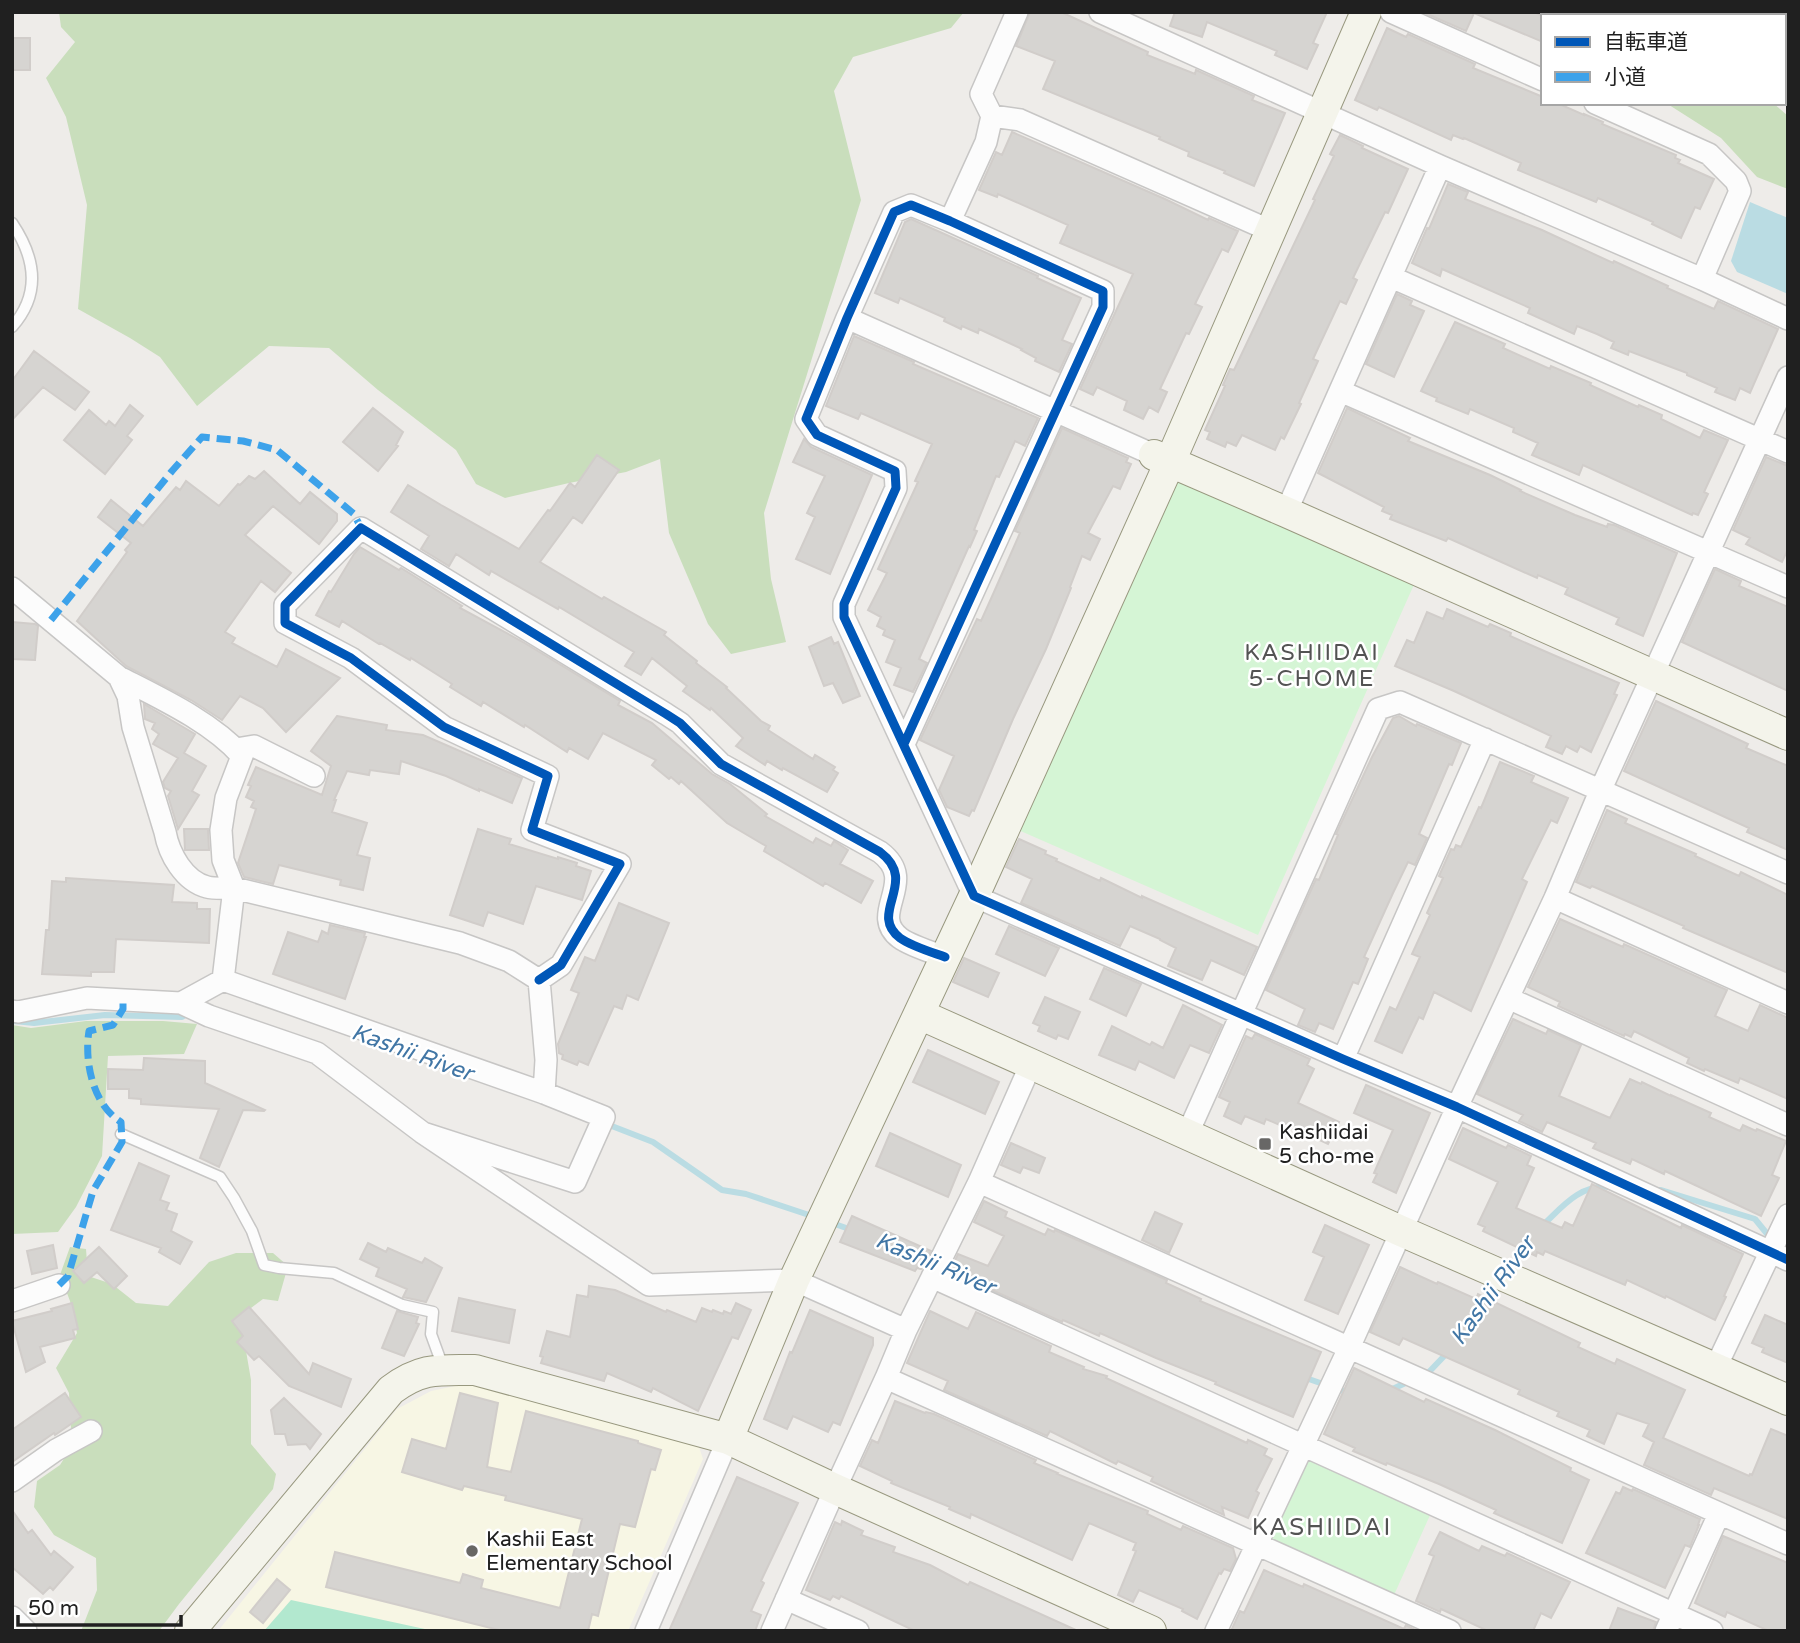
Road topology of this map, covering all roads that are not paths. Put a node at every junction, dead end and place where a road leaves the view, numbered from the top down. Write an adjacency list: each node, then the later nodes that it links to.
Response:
1 (1017, 12): 8 (street)
2 (1100, 12): 7 (street)
3 (1366, 12): 7 (street)
4 (1391, 12): 5 (street)
5 (1541, 79)
6 (1599, 105): 14 (street)
7 (1323, 112): 9 (street); 12 (street)
8 (992, 116): 10 (street); 12 (street)
9 (1440, 166): 13 (street); 14 (street)
10 (950, 221): 15 (street); 20 (street)
11 (12, 223): 17 (lane)
12 (1271, 231): 23 (street)
13 (1391, 277): 19 (street); 21 (street)
14 (1702, 279): 16 (street)
15 (847, 318): 20 (street); 32 (street)
16 (1788, 319)
17 (12, 327)
18 (1788, 377): 21 (street)
19 (1340, 391): 24 (street); 25 (street)
20 (1056, 411): 23 (street); 32 (street)
21 (1760, 440): 22 (street); 25 (street)
22 (1788, 452)
23 (1162, 458): 24 (street); 38 (street)
24 (1286, 512): 28 (street)
25 (1708, 553): 26 (street); 28 (street)
26 (1788, 587)
27 (12, 588): 29 (street)
28 (1653, 675): 30 (street); 35 (street)
29 (119, 677): 33 (street); 37 (street)
30 (1788, 735)
31 (1485, 739): 35 (street); 47 (street); 49 (street)
32 (904, 744): 38 (street)
33 (236, 750): 34 (street); 37 (street)
34 (314, 776)
35 (1601, 789): 36 (street); 39 (street)
36 (1788, 873)
37 (234, 888): 41 (street); 42 (street)
38 (974, 896): 40 (street); 47 (street)
39 (1555, 898): 43 (street); 45 (street)
40 (944, 957): 42 (street); 48 (street)
41 (223, 980): 44 (street); 51 (street)
42 (539, 980): 51 (street)
43 (1508, 998): 52 (street); 53 (street)
44 (181, 1003): 46 (street); 54 (street)
45 (1788, 1003)
46 (12, 1011)
47 (1241, 1013): 49 (street); 56 (street)
48 (919, 1014): 50 (street); 62 (street)
49 (1343, 1059): 52 (street)
50 (1031, 1064): 56 (street); 57 (street)
51 (544, 1093): 54 (street)
52 (1457, 1107): 59 (street); 60 (street)
53 (1788, 1125)
54 (423, 1133): 62 (street)
55 (121, 1134): 68 (lane)
56 (1187, 1135): 59 (street)
57 (979, 1182): 61 (street); 66 (street)
58 (1788, 1215): 60 (street)
59 (1401, 1231): 66 (street); 67 (street)
60 (1779, 1256): 67 (street)
61 (932, 1277): 65 (street); 73 (street)
62 (794, 1280): 65 (street); 72 (street)
63 (59, 1285): 64 (street)
64 (12, 1301)
65 (906, 1330): 69 (street)
66 (1349, 1348): 73 (street); 76 (street)
67 (1716, 1369): 70 (street)
68 (444, 1370): 72 (street); 83 (street)
69 (886, 1378): 75 (street); 77 (street)
70 (1788, 1401)
71 (91, 1431): 74 (street)
72 (728, 1438): 75 (street); 84 (street)
73 (1303, 1446): 77 (street); 81 (street)
74 (12, 1480)
75 (835, 1489): 79 (street); 87 (street)
76 (1719, 1514): 78 (street); 81 (street)
77 (1256, 1544): 88 (street); 89 (street)
78 (1788, 1544)
79 (786, 1599): 85 (street); 86 (street)
80 (12, 1617): 82 (street)
81 (1670, 1622): 90 (street)
82 (26, 1631)
83 (190, 1631)
84 (646, 1631)
85 (772, 1631)
86 (858, 1631)
87 (1151, 1631)
88 (1216, 1631)
89 (1450, 1631)
90 (1712, 1631)

